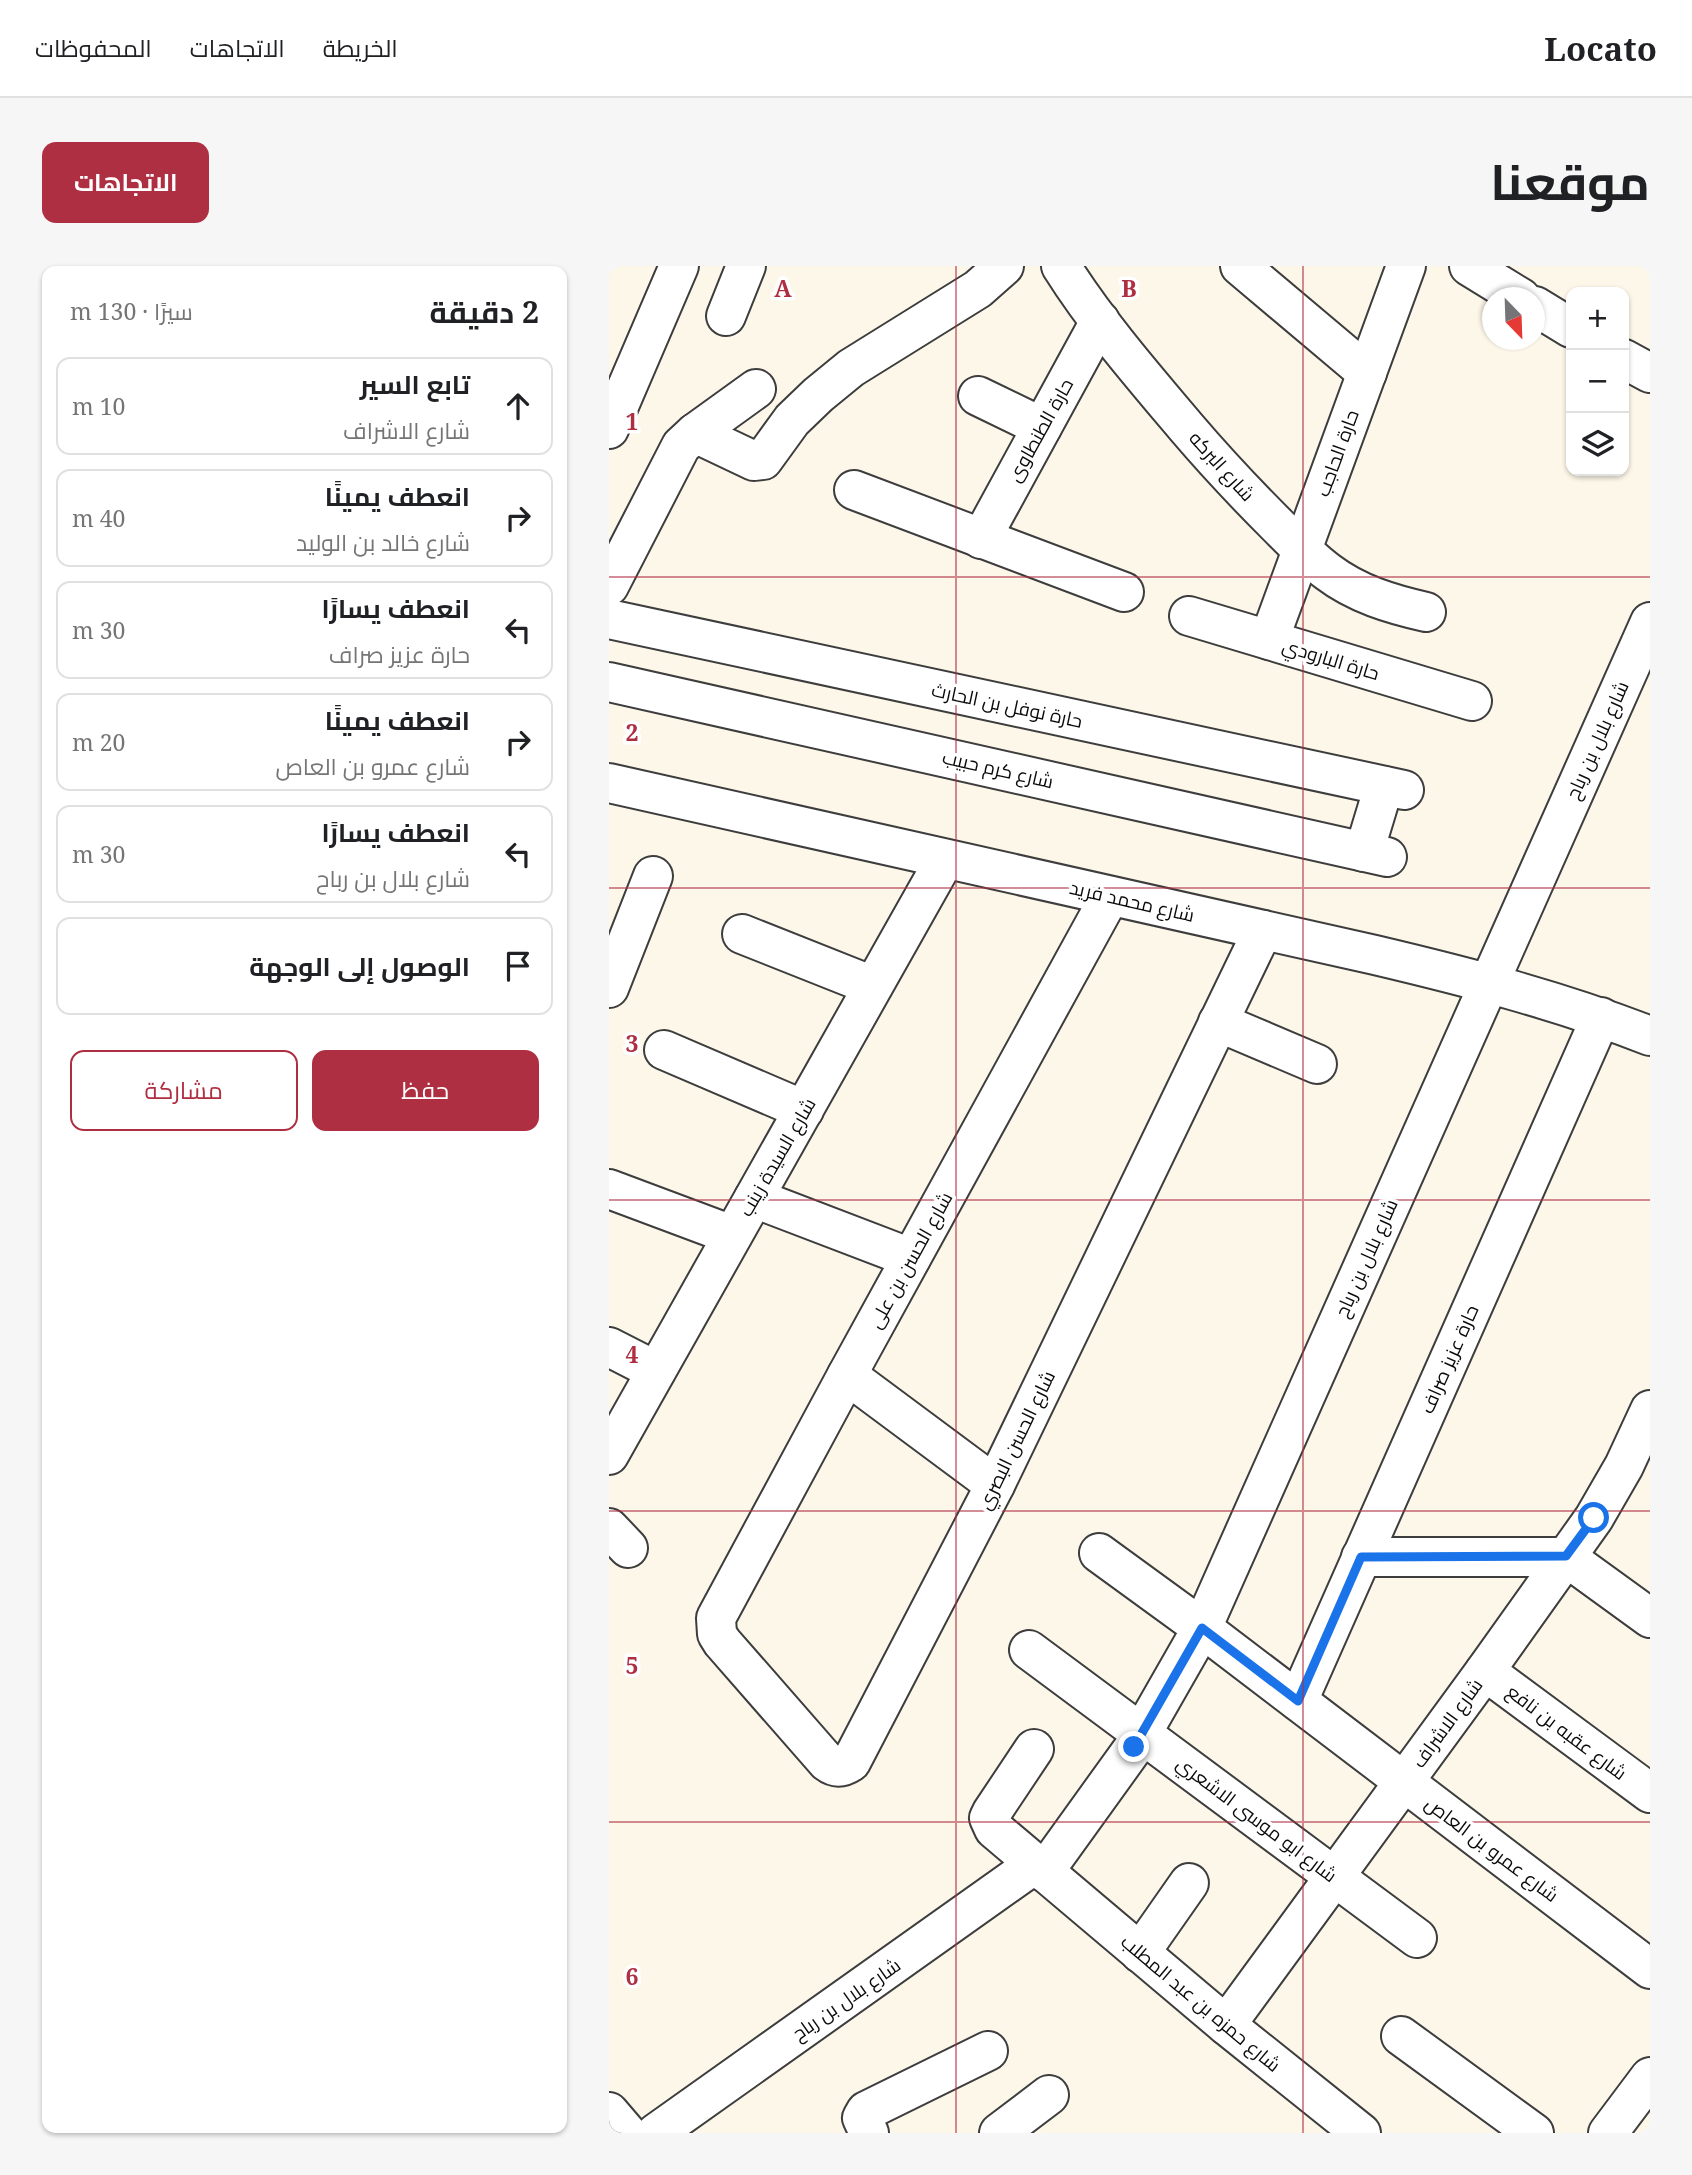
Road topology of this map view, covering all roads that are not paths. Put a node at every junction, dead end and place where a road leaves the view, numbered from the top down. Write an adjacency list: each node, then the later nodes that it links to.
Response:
1 (679, 266): 19 (street)
2 (746, 266): 10 (street)
3 (1004, 266): 20 (street)
4 (1061, 266): 11 (street, شارع البركه)
5 (1240, 266): 14 (street)
6 (1406, 266): 14 (street, حارة الحاجب)
7 (1469, 266): 8 (street)
8 (1503, 287)
9 (1545, 312): 12 (street)
10 (726, 316)
11 (1100, 321): 18 (street, حارة الطنطاوى); 23 (street, شارع البركه)
12 (1566, 325)
13 (1629, 362): 15 (street)
14 (1367, 373): 23 (street, حارة الحاجب)
15 (1650, 373)
16 (756, 389): 20 (street)
17 (978, 396): 18 (street)
18 (1042, 427): 22 (street, حارة الطنطاوى)
19 (609, 429)
20 (695, 433): 24 (street)
21 (855, 491): 22 (street)
22 (981, 539): 25 (street)
23 (1302, 550): 26 (street, شارع البركه); 30 (street, حارة الحاجب)
24 (609, 586)
25 (1124, 592)
26 (1426, 612)
27 (1189, 616): 30 (street, حارة البارودي)
28 (609, 619): 34 (street, حارة نوفل بن الحارث)
29 (1650, 622): 40 (street, شارع بلال بن رباح)
30 (1269, 640): 32 (street, حارة البارودي)
31 (609, 682): 34 (street, شارع كرم حبيب)
32 (1472, 701)
33 (609, 783): 35 (street, شارع محمد فريد)
34 (1376, 854)
35 (944, 859): 37 (street, شارع محمد فريد); 41 (street, شارع السيدة زينب)
36 (653, 876): 42 (street)
37 (1110, 896): 38 (street, شارع محمد فريد); 52 (street, شارع الحسن بن على)
38 (1262, 930): 40 (street, شارع محمد فريد); 44 (street, شارع الحسن البصري)
39 (742, 934): 41 (street)
40 (1489, 982): 43 (street, شارع محمد فريد); 65 (street, شارع بلال بن رباح)
41 (873, 986): 48 (street, شارع السيدة زينب)
42 (609, 988)
43 (1601, 1017): 45 (street, شارع محمد فريد); 62 (street, حارة عزيز صراف)
44 (1219, 1022): 47 (street); 59 (street, شارع الحسن البصري)
45 (1650, 1036)
46 (664, 1050): 48 (street)
47 (1317, 1064)
48 (804, 1110): 50 (street, شارع السيدة زينب)
49 (609, 1189): 51 (street)
50 (754, 1198): 51 (street, شارع السيدة زينب); 52 (street)
51 (732, 1236): 54 (street, شارع السيدة زينب)
52 (911, 1258): 55 (street, شارع الحسن بن على)
53 (609, 1347): 54 (street)
54 (656, 1371): 57 (street, شارع السيدة زينب)
55 (847, 1375): 59 (street); 64 (street, شارع الحسن بن على)
56 (1650, 1410): 58 (street, شارع الاشراف)
57 (609, 1455)
58 (1637, 1469): 61 (street, شارع الاشراف)
59 (995, 1485): 64 (street, شارع الحسن البصري)
60 (1099, 1553): 65 (street, شارع عمرو بن العاص)
61 (1566, 1556): 62 (street); 63 (street); 67 (street, شارع الاشراف)
62 (1361, 1557): 68 (street, حارة عزيز صراف)
63 (1650, 1618)
64 (716, 1626)
65 (1202, 1628): 68 (street, شارع عمرو بن العاص); 69 (street, شارع بلال بن رباح)
66 (1029, 1650): 69 (street, شارع ابو موسى الاشعري)
67 (1485, 1671): 71 (street, شارع الاشراف); 72 (street, شارع عقبه بن نافع)
68 (1298, 1701): 71 (street, شارع عمرو بن العاص)
69 (1142, 1734): 73 (street, شارع بلال بن رباح); 74 (street, شارع ابو موسى الاشعري)
70 (1034, 1749): 73 (street, شارع حمزه بن عبد المطلب)
71 (1404, 1782): 74 (street, شارع الاشراف); 78 (street, شارع عمرو بن العاص)
72 (1650, 1793)
73 (1040, 1868): 77 (street, شارع حمزه بن عبد المطلب); 86 (street, شارع بلال بن رباح)
74 (1334, 1877): 76 (street, شارع ابو موسى الاشعري); 79 (street, شارع الاشراف)
75 (1189, 1884): 77 (street)
76 (1417, 1938)
77 (1140, 1953): 79 (street, شارع حمزه بن عبد المطلب)
78 (1650, 1969)
79 (1226, 2025): 89 (street, شارع حمزه بن عبد المطلب)
80 (1401, 2036): 90 (street)
81 (988, 2051): 87 (street)
82 (1646, 2091): 91 (street)
83 (1049, 2095): 88 (street)
84 (609, 2112): 85 (street)
85 (627, 2133)
86 (656, 2133)
87 (869, 2133)
88 (999, 2133)
89 (1361, 2133)
90 (1534, 2133)
91 (1608, 2133)

